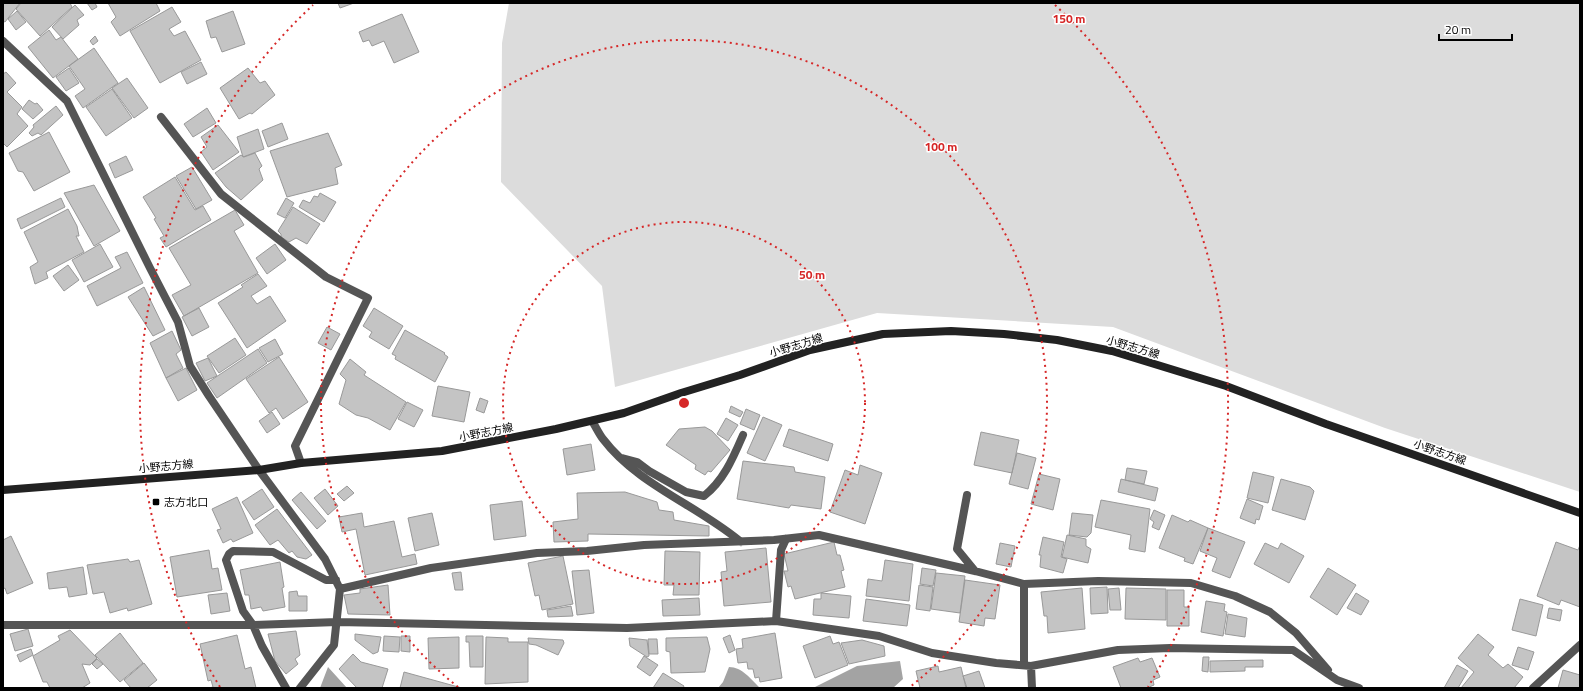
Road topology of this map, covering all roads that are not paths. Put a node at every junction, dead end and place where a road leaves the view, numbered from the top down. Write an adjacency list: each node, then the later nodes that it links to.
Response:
1 (3, 41): 7 (street)
2 (161, 117): 6 (street)
3 (592, 421): 5 (street); 6 (main road, 小野志方線); 10 (main road, 小野志方線)
4 (743, 435): 5 (street)
5 (622, 458): 12 (street)
6 (301, 463): 7 (main road, 小野志方線)
7 (259, 470): 8 (main road, 小野志方線); 14 (street)
8 (3, 490)
9 (966, 495): 13 (street)
10 (1580, 513)
11 (786, 539): 12 (street); 13 (street); 17 (street)
12 (741, 542): 16 (street)
13 (975, 571): 15 (street)
14 (336, 580): 16 (street); 20 (street)
15 (1024, 584): 22 (street); 23 (street)
16 (340, 589): 18 (street)
17 (776, 621): 18 (street); 22 (street)
18 (337, 622): 20 (street); 25 (street)
19 (3, 624): 20 (street)
20 (253, 625): 24 (street)
21 (1580, 645): 28 (street)
22 (1028, 665): 23 (street); 26 (street)
23 (1337, 680): 27 (street)
24 (286, 688)
25 (300, 688)
26 (1032, 688)
27 (1359, 688)
28 (1533, 688)

